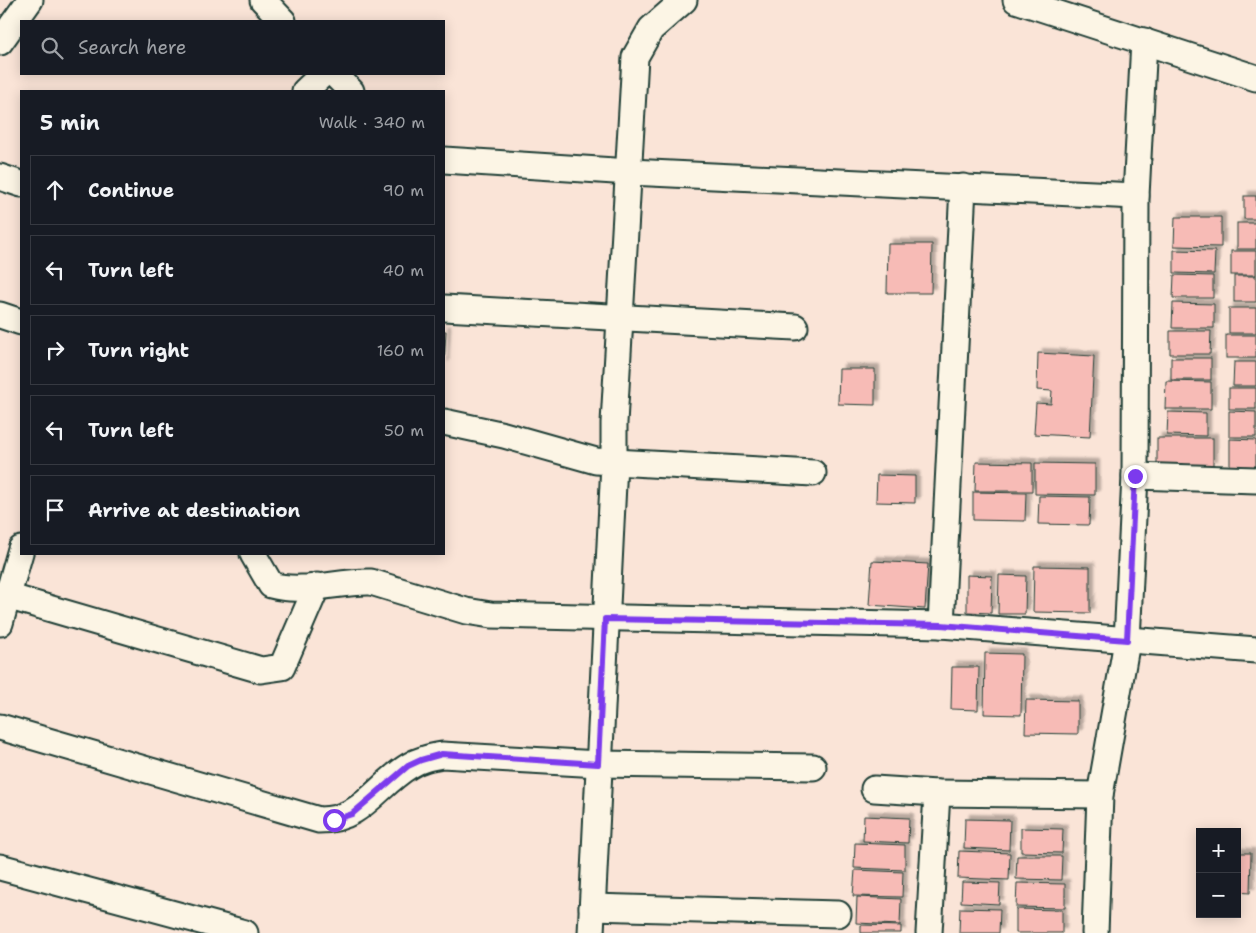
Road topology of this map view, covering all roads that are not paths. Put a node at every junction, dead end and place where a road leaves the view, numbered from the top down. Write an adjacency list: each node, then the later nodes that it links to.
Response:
1 (30, 0): 7 (street)
2 (263, 0): 5 (street)
3 (684, 0): 14 (street)
4 (1016, 0): 6 (street)
5 (282, 20)
6 (1144, 41): 10 (street); 18 (street)
7 (0, 42)
8 (322, 75): 11 (street)
9 (335, 75): 12 (street)
10 (1256, 78)
11 (305, 90)
12 (350, 90)
13 (445, 160): 14 (street)
14 (630, 172): 17 (street); 21 (street)
15 (0, 177): 16 (street)
16 (20, 184)
17 (963, 187): 18 (street); 35 (street)
18 (1136, 196): 27 (street)
19 (445, 308): 21 (street)
20 (0, 315): 22 (street)
21 (621, 318): 23 (street); 25 (street)
22 (20, 322)
23 (795, 327)
24 (445, 422): 25 (street)
25 (614, 463): 26 (street); 33 (street)
26 (813, 473)
27 (1135, 476): 28 (street); 36 (street)
28 (1256, 480)
29 (20, 552): 32 (street)
30 (254, 555): 31 (street)
31 (317, 586): 32 (street); 33 (street)
32 (4, 595): 34 (street)
33 (605, 619): 35 (street); 39 (street)
34 (0, 623)
35 (941, 625): 36 (street)
36 (1127, 640): 37 (street); 43 (street)
37 (1256, 650)
38 (0, 727): 39 (street)
39 (598, 764): 40 (street); 45 (street)
40 (813, 767)
41 (874, 789): 42 (street)
42 (938, 793): 43 (street); 49 (street)
43 (1100, 795): 50 (street)
44 (0, 867): 47 (street)
45 (592, 907): 46 (street); 48 (street)
46 (838, 914)
47 (245, 933)
48 (591, 933)
49 (929, 933)
50 (1095, 933)

